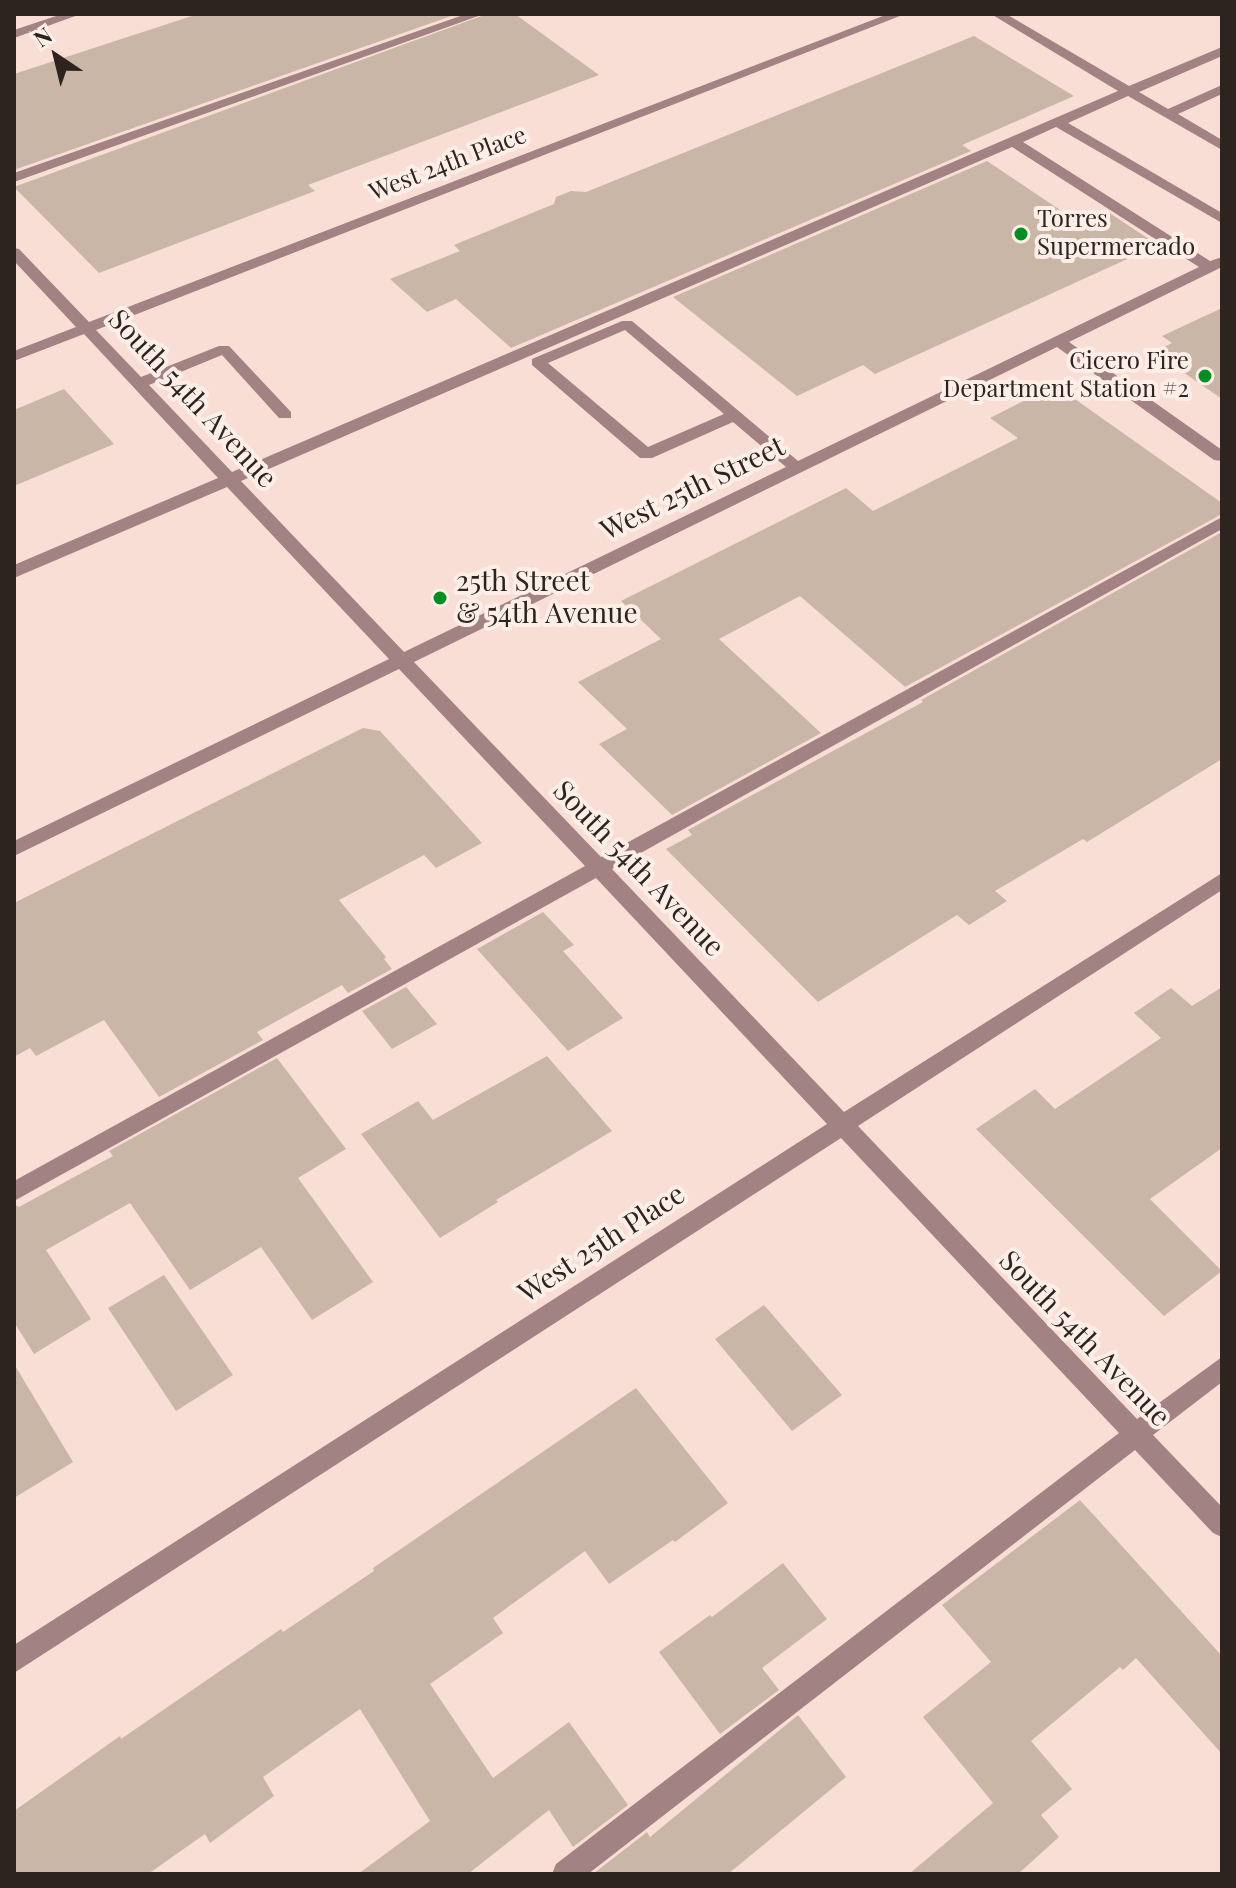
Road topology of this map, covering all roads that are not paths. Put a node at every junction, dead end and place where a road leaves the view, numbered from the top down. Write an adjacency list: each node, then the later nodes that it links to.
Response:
1 (75, 14): 5 (street)
2 (478, 14): 13 (street)
3 (899, 14): 17 (street, West 24th Place)
4 (997, 14): 8 (street)
5 (14, 34)
6 (1222, 51): 8 (street)
7 (1222, 89): 9 (street)
8 (1129, 91): 9 (street); 10 (street)
9 (1167, 114): 12 (street)
10 (1057, 122): 11 (street); 14 (street)
11 (1012, 141): 16 (street); 25 (street)
12 (1222, 146)
13 (14, 178)
14 (1222, 219)
15 (14, 252): 17 (street, South 54th Avenue)
16 (1216, 264): 18 (street, West 25th Street)
17 (86, 328): 19 (street, West 24th Place); 20 (street, South 54th Avenue)
18 (1058, 341): 23 (street); 24 (street, West 25th Street)
19 (14, 356)
20 (139, 383): 21 (street); 25 (street, South 54th Avenue)
21 (285, 415)
22 (735, 415): 22 (street); 24 (street)
23 (1220, 456)
24 (797, 468): 28 (street, West 25th Street)
25 (229, 479): 27 (street); 28 (street, South 54th Avenue)
26 (1222, 522): 30 (street)
27 (14, 572)
28 (401, 660): 29 (street, West 25th Street); 30 (street, South 54th Avenue)
29 (14, 849)
30 (599, 868): 32 (street, South 54th Avenue); 33 (street)
31 (1222, 880): 32 (street, West 25th Place)
32 (842, 1125): 35 (street, South 54th Avenue); 37 (street, West 25th Place)
33 (14, 1192)
34 (1222, 1368): 35 (street)
35 (1136, 1434): 36 (street, South 54th Avenue); 38 (street)
36 (1222, 1525)
37 (14, 1660)
38 (566, 1874)

